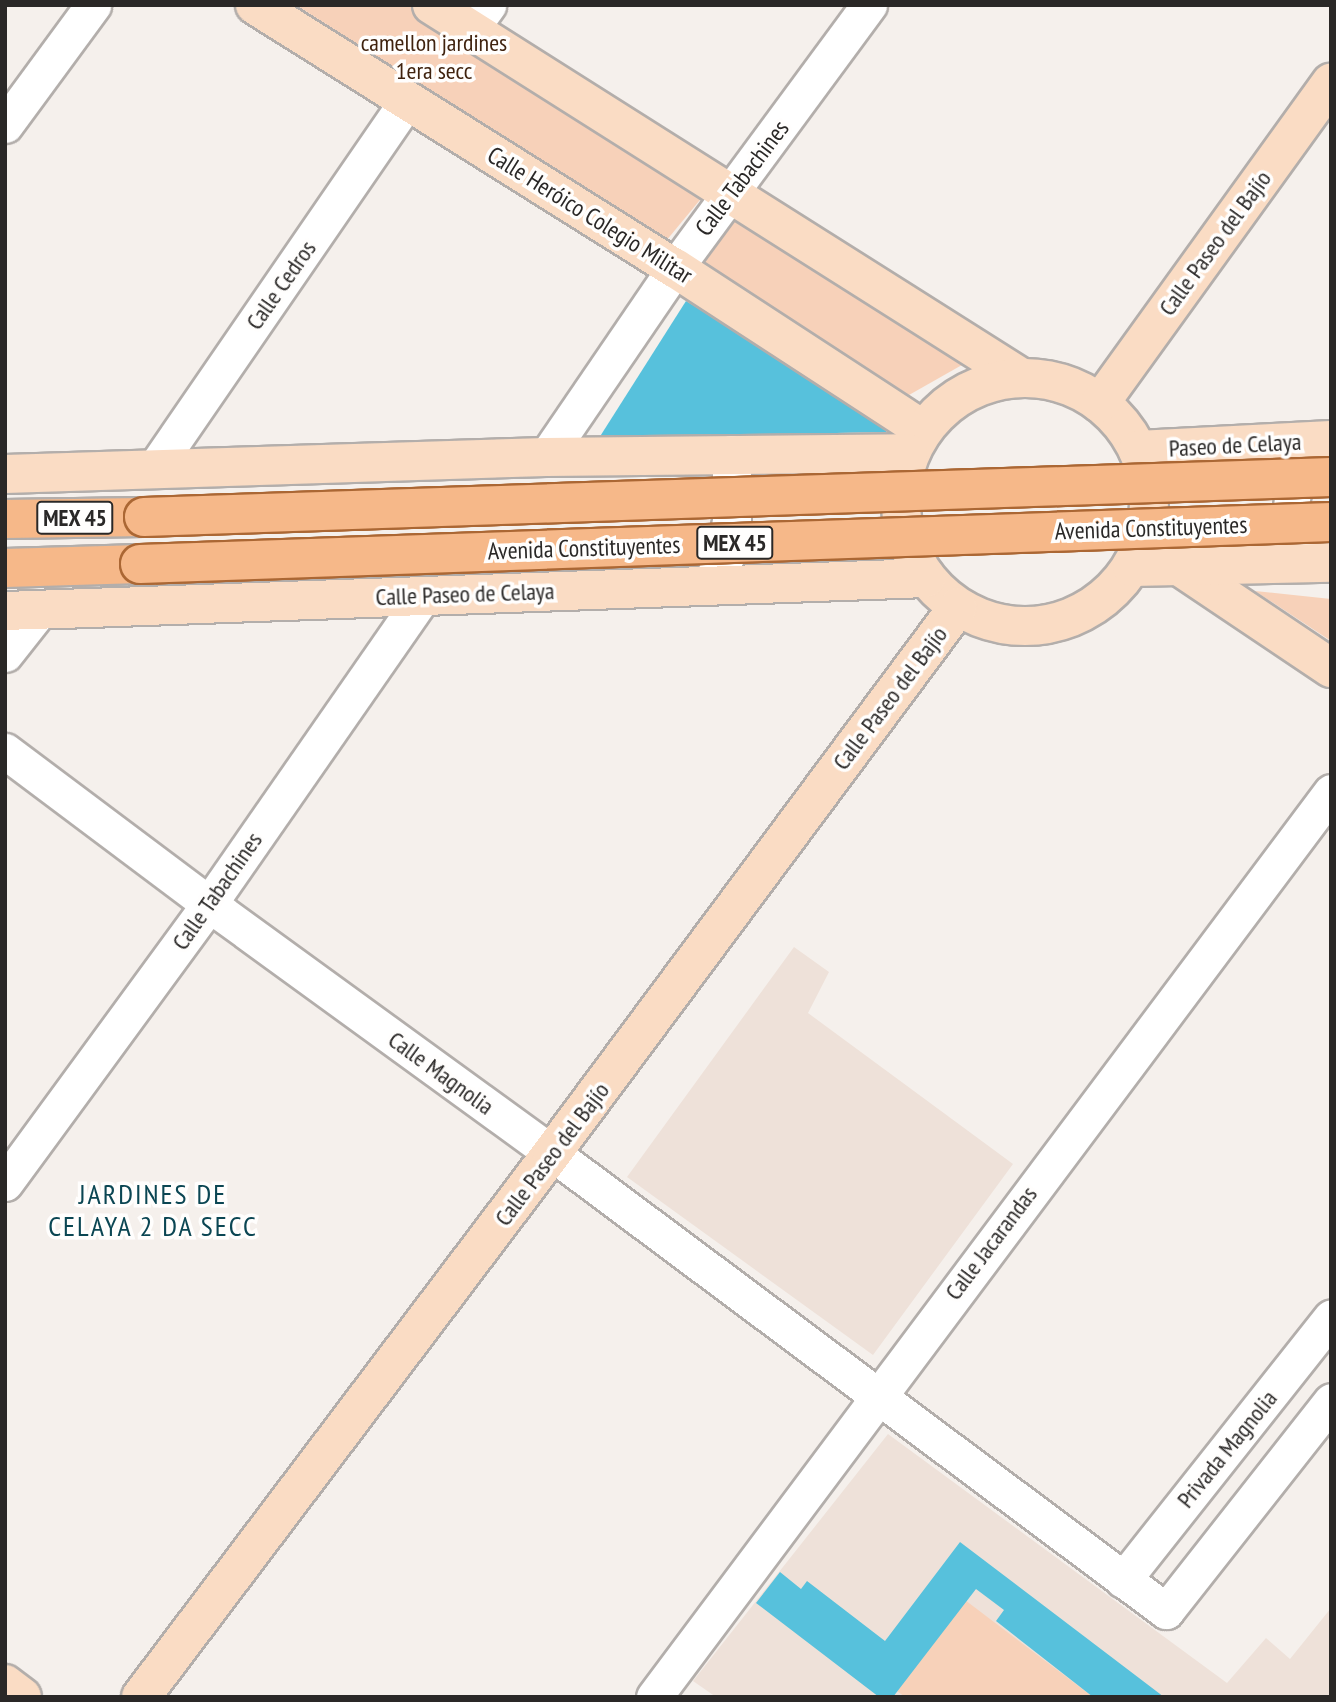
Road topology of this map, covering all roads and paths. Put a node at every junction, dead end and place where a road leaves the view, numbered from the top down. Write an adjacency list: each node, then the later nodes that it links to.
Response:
1 (93, 5): 8 (street)
2 (255, 5): 7 (main road, Calle Heróico Colegio Militar)
3 (432, 5): 5 (main road)
4 (869, 5): 9 (street, Calle Tabachines)
5 (479, 17): 9 (main road)
6 (1331, 83): 12 (main road, Calle Paseo del Bajío)
7 (408, 100): 10 (main road, Calle Heróico Colegio Militar); 18 (street, Calle Cedros)
8 (5, 125)
9 (729, 196): 10 (street, Calle Tabachines); 11 (main road)
10 (675, 268): 14 (main road, Calle Heróico Colegio Militar); 17 (street, Calle Tabachines)
11 (1020, 377): 12 (main road); 14 (main road)
12 (1100, 402): 15 (main road)
13 (1326, 440): 15 (main road, Paseo de Celaya); 23 (street)
14 (915, 441): 16 (main road); 27 (main road)
15 (1138, 450): 24 (main road)
16 (732, 455): 17 (main road); 28 (street)
17 (546, 457): 18 (main road)
18 (154, 469): 19 (main road)
19 (5, 474)
20 (1331, 477): 21 (main road, Avenida Constituyentes / MEX 45, bridge)
21 (5, 519)
22 (1331, 522): 26 (main road, Avenida Constituyentes / MEX 45, bridge)
23 (1331, 564): 25 (main road)
24 (1132, 566): 25 (main road); 30 (main road)
25 (1178, 566): 33 (main road)
26 (5, 568)
27 (926, 578): 28 (main road, Calle Paseo de Celaya); 30 (main road)
28 (712, 585): 29 (main road, Calle Paseo de Celaya)
29 (423, 596): 31 (main road, Calle Paseo de Celaya); 36 (street, Calle Tabachines)
30 (957, 607): 37 (main road, Calle Paseo del Bajío)
31 (22, 612): 32 (street)
32 (5, 654)
33 (1331, 668)
34 (5, 751): 36 (street, Calle Magnolia)
35 (1331, 792): 40 (street, Calle Jacarandas)
36 (209, 904): 37 (street, Calle Magnolia); 38 (street, Calle Tabachines)
37 (552, 1153): 40 (street, Calle Magnolia); 47 (main road, Calle Paseo del Bajío)
38 (5, 1183)
39 (1331, 1318): 42 (street, Privada Magnolia)
40 (876, 1397): 44 (street, Privada Magnolia); 48 (street, Calle Jacarandas)
41 (1331, 1401): 43 (street, Privada Magnolia)
42 (1262, 1405): 43 (street); 44 (street, Privada Magnolia)
43 (1306, 1433): 44 (street, Privada Magnolia)
44 (1123, 1580)
45 (5, 1685): 46 (main road)
46 (22, 1697)
47 (141, 1697)
48 (654, 1697)

